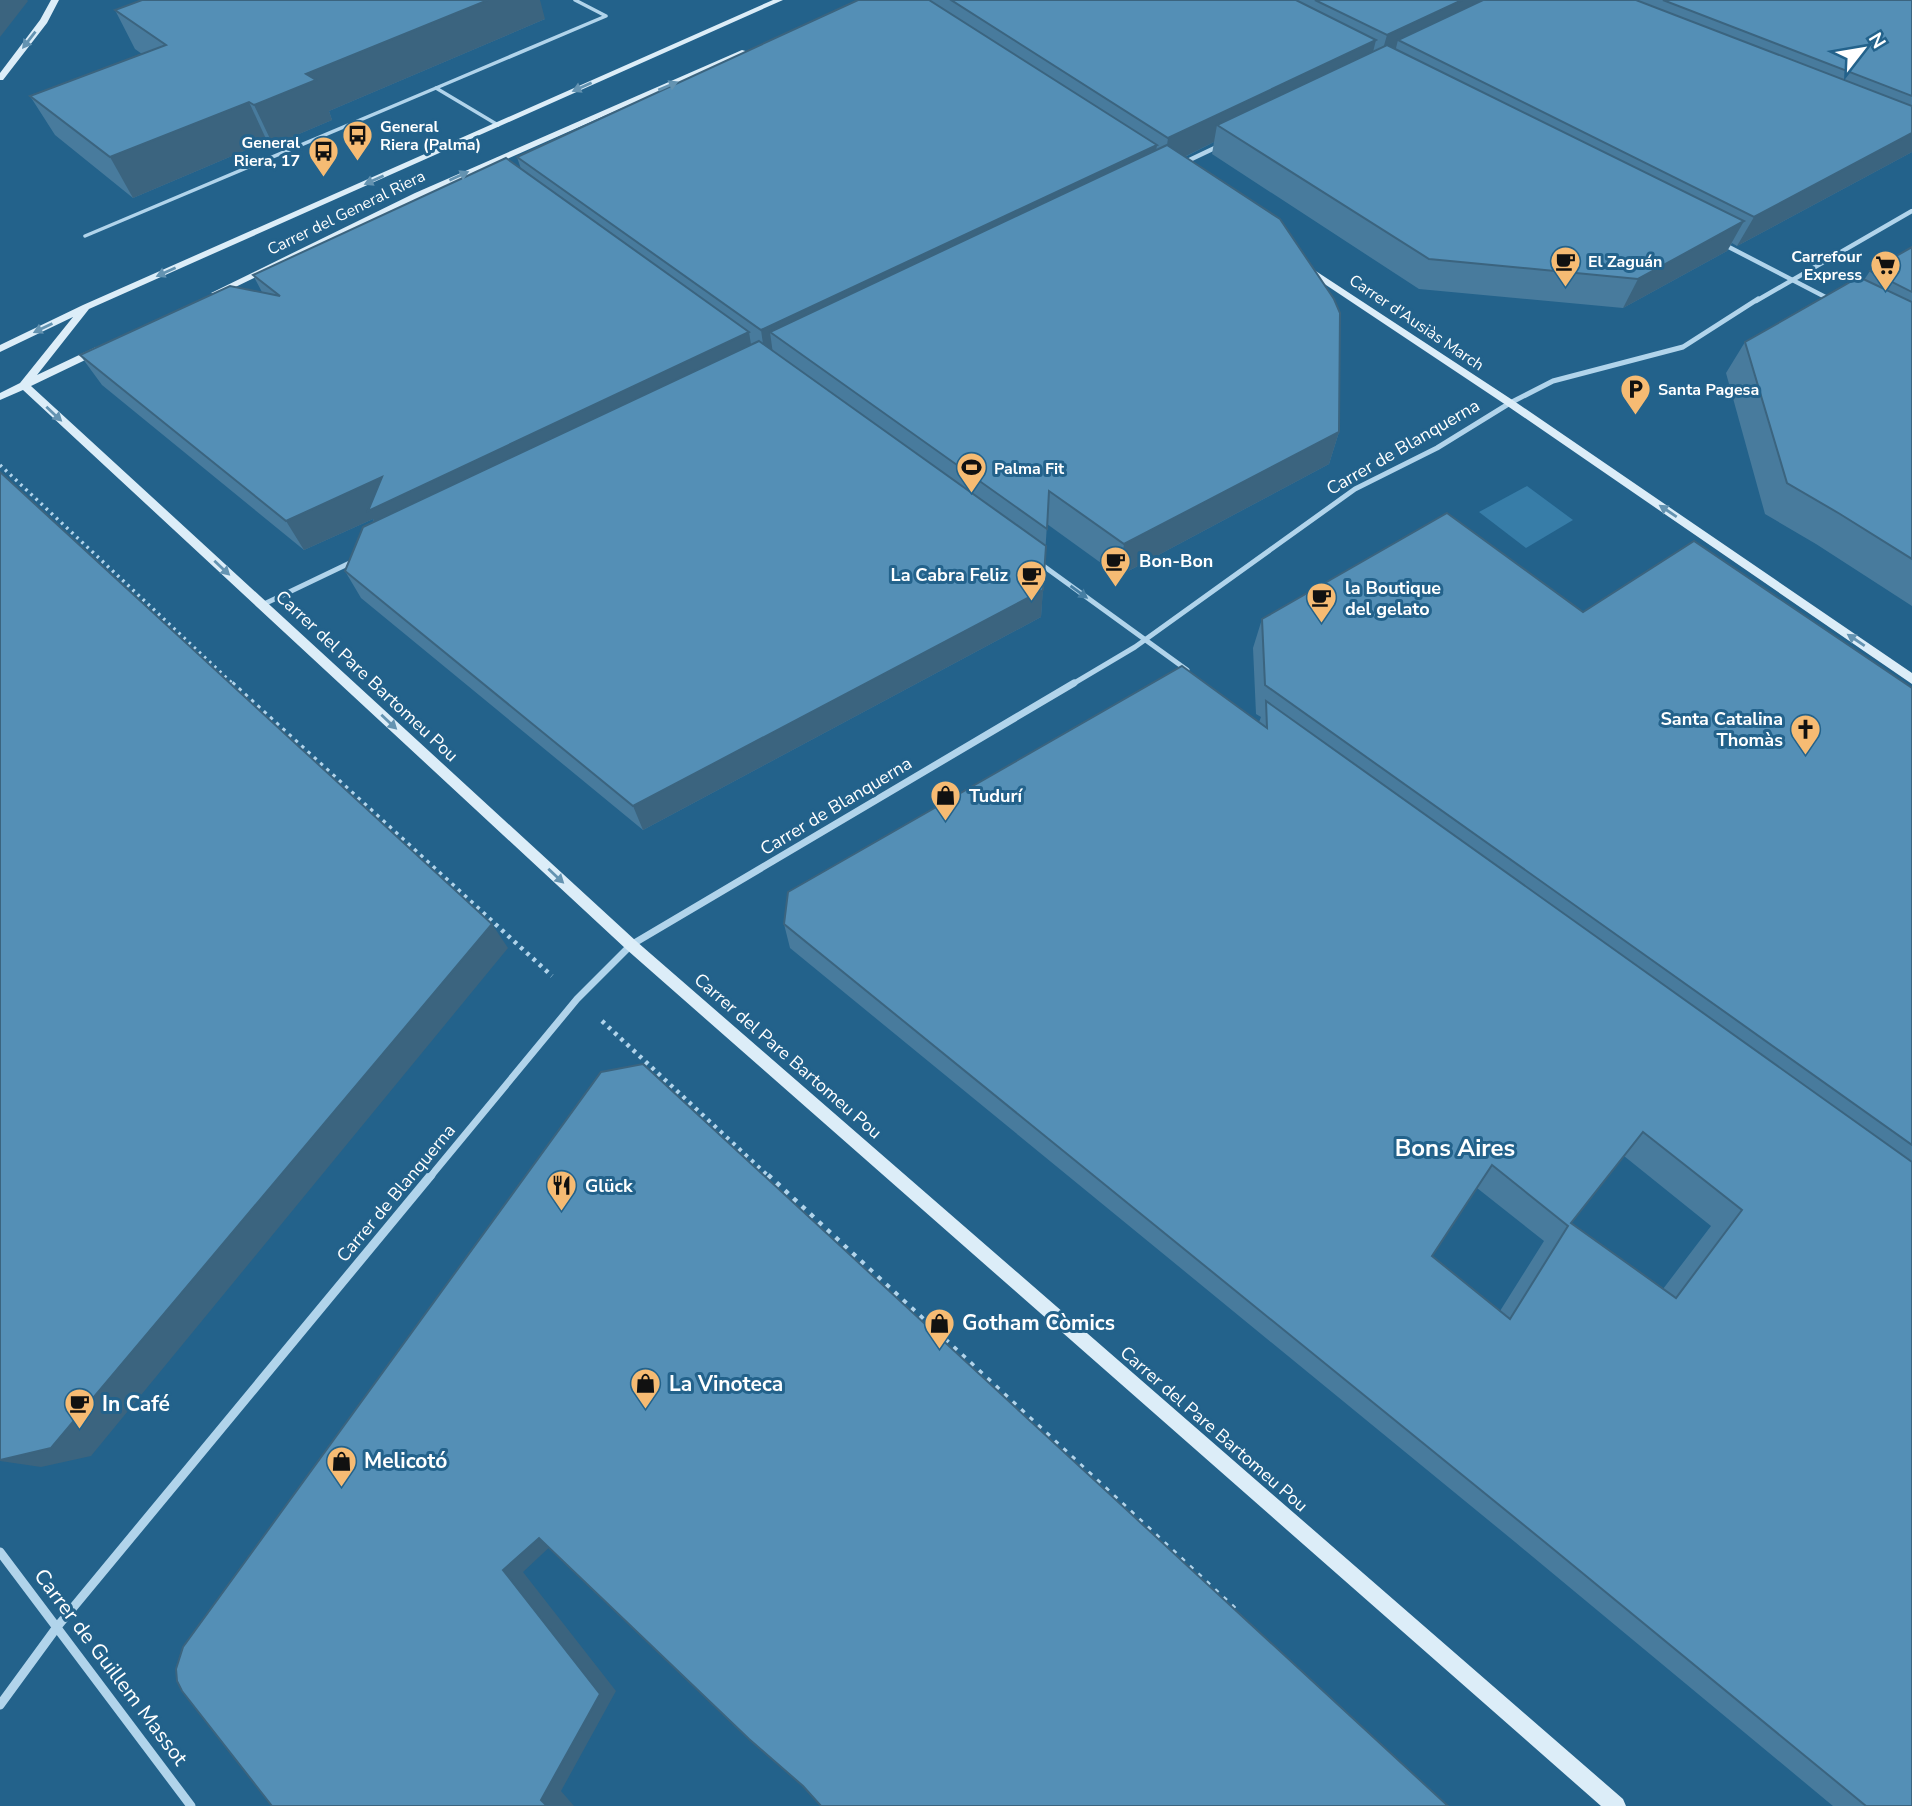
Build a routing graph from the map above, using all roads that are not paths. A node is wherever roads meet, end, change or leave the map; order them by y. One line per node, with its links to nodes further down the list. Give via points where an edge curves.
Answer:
1 (55, 0): 5 (street, one-way to 5)
2 (575, 0): 6 (lane, via 606,16)
3 (779, 0): 7 (street, Carrer del General Riera, one-way to 7)
4 (757, 47): 9 (street, Carrer del General Riera, one-way to 4)
5 (0, 78)
6 (436, 88): 7 (lane); 13 (lane)
7 (498, 125): 19 (street, Carrer del General Riera, one-way to 19)
8 (1224, 143): 10 (street)
9 (488, 163): 11 (street); 17 (street, Carrer del General Riera, one-way to 9)
10 (1176, 166)
11 (499, 171)
12 (1912, 211): 16 (street, Carrer de Blanquerna)
13 (85, 236)
14 (1720, 242): 16 (street)
15 (1287, 254): 24 (street, Carrer d'Ausiàs March)
16 (1791, 278): 18 (street); 24 (street, Carrer de Blanquerna, via 1683,347 1553,381)
17 (209, 296)
18 (1843, 305)
19 (86, 307): 21 (street, Carrer del General Riera, one-way to 21); 22 (street)
20 (110, 344): 22 (street)
21 (0, 349)
22 (24, 386): 23 (street); 27 (street, Carrer del Pare Bartomeu Pou, one-way to 27)
23 (0, 397)
24 (1510, 402): 28 (street, Carrer de Blanquerna, via 1437,447 1355,489); 30 (street, Carrer d'Ausiàs March, one-way to 24)
25 (1028, 555): 28 (street, one-way to 28)
26 (362, 557): 27 (street)
27 (262, 606): 31 (street, Carrer del Pare Bartomeu Pou, one-way to 31)
28 (1146, 640): 29 (street); 31 (street, Carrer de Blanquerna)
29 (1191, 673)
30 (1912, 679)
31 (631, 945): 33 (street, Carrer de Blanquerna, via 577,999); 36 (street, Carrer del Pare Bartomeu Pou)
32 (0, 1552): 33 (street, Carrer de Guillem Massot)
33 (57, 1627): 34 (street, Carrer de Blanquerna); 35 (street, Carrer de Guillem Massot)
34 (0, 1705)
35 (191, 1806)
36 (1616, 1806)

